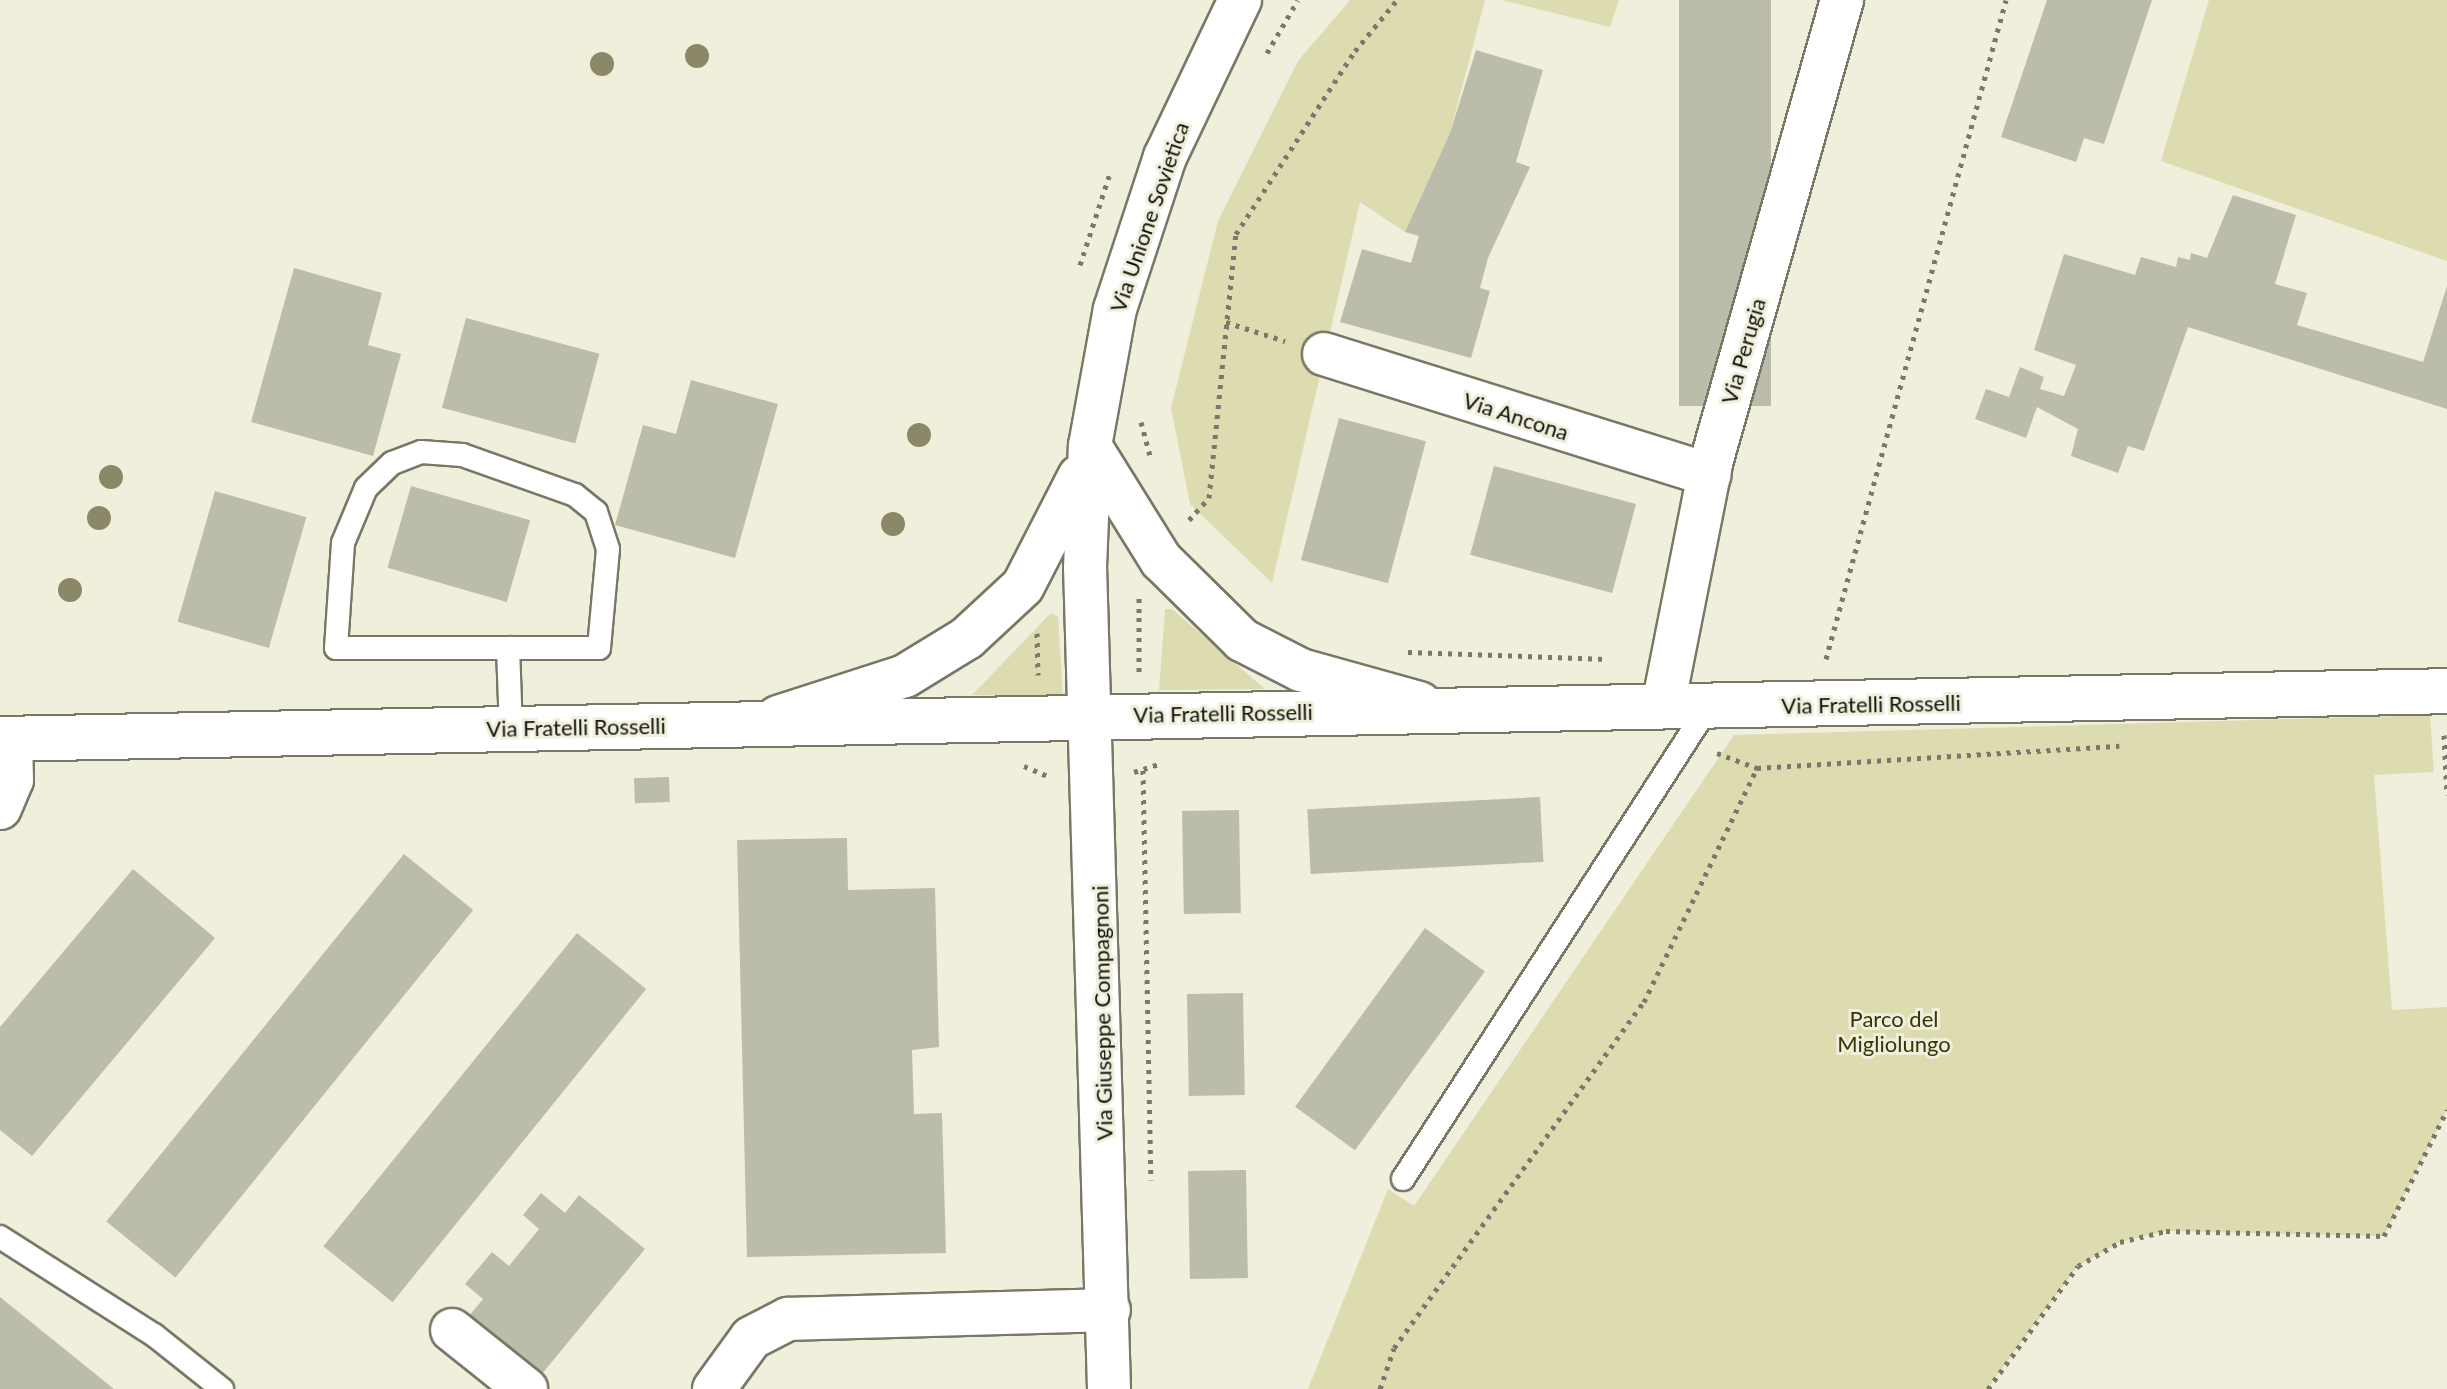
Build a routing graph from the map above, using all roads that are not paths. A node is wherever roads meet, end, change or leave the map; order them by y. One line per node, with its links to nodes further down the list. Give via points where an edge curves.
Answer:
1 (1240, 0): 4 (street, Via Unione Sovietica, via 1165,157 1115,309)
2 (1842, 0): 5 (street, Via Perugia)
3 (1324, 354): 5 (street, Via Ancona)
4 (1090, 446): 9 (street, via 1157,554 1209,614 1261,651 1351,687); 11 (street, Via Unione Sovietica, via 1085,568); 12 (street, Via Unione Sovietica, via 1044,555 967,638 905,676)
5 (1709, 475): 7 (street, Via Perugia, via 1667,661)
6 (508, 648): 6 (lane, via 336,648 349,522 366,488 392,463 421,452 462,455 575,495 596,512 608,549 599,648); 13 (lane)
7 (1663, 706): 8 (street, Via Fratelli Rosselli); 9 (street, Via Fratelli Rosselli)
8 (1708, 707): 10 (street, Via Fratelli Rosselli); 16 (lane)
9 (1444, 708): 11 (street, Via Fratelli Rosselli)
10 (2445, 709)
11 (1094, 716): 12 (street, Via Fratelli Rosselli); 18 (street, Via Giuseppe Compagnoni)
12 (754, 723): 13 (street, Via Fratelli Rosselli)
13 (511, 729): 14 (street, Via Fratelli Rosselli)
14 (6, 740): 15 (street, via 12,780)
15 (0, 808)
16 (1403, 1179)
17 (0, 1237): 20 (lane, via 154,1335)
18 (1109, 1310): 22 (street, via 788,1319 751,1338); 23 (street, Via Giuseppe Compagnoni)
19 (452, 1330): 21 (street)
20 (222, 1389)
21 (526, 1389)
22 (714, 1389)
23 (1109, 1389)

